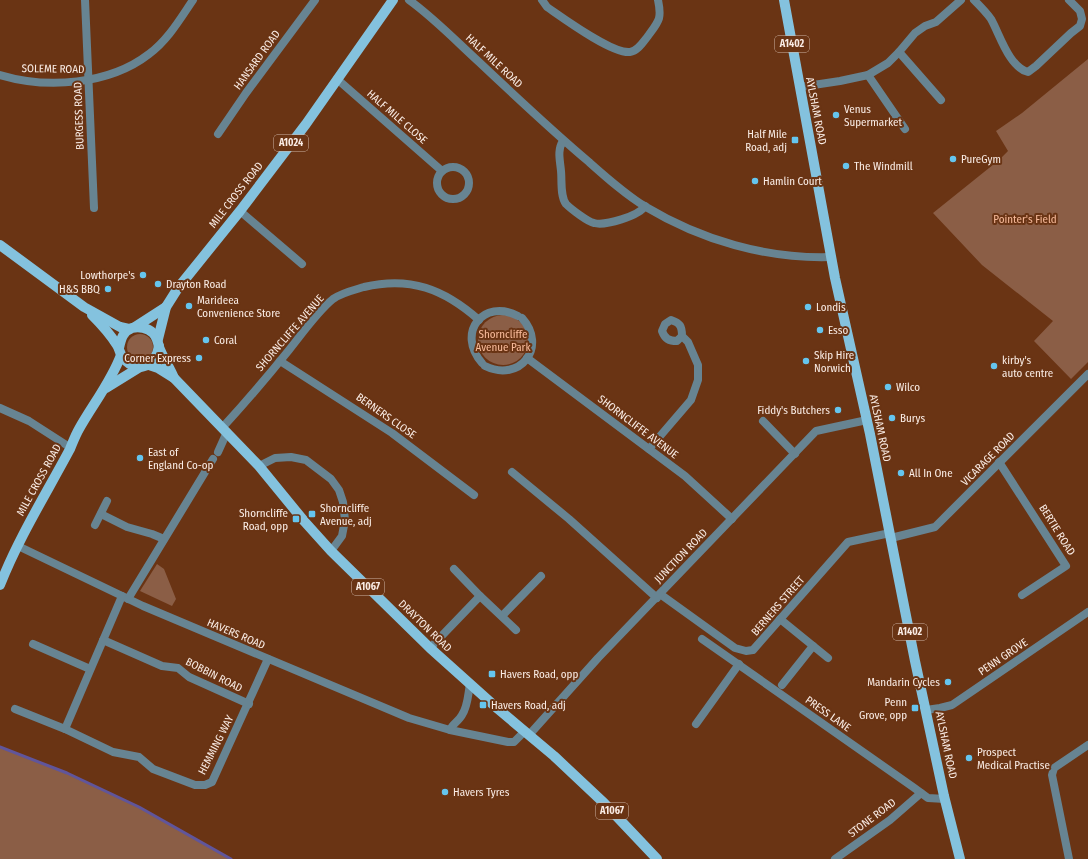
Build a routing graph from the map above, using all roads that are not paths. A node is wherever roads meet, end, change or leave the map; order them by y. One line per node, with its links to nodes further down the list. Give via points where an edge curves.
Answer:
1 (85, 0): 16 (street, BURGESS ROAD)
2 (193, 0): 16 (street, SOLEME ROAD, via 170,34 149,54 123,70)
3 (315, 0): 20 (street, HANSARD ROAD)
4 (393, 0): 15 (main road, MILE CROSS ROAD / A1024)
5 (409, 0): 21 (street, HALF MILE ROAD)
6 (542, 0): 7 (street, via 547,7 621,52 631,52 639,47 654,28 660,17)
7 (658, 0)
8 (784, 0): 17 (main road, AYLSHAM ROAD / A1402)
9 (961, 0): 12 (street, via 936,22 915,33)
10 (974, 0): 11 (street, via 990,18 1010,57 1022,71 1028,72 1080,26 1080,11)
11 (1069, 0)
12 (899, 52): 14 (street, via 888,63); 18 (street)
13 (0, 75): 16 (street, SOLEME ROAD, via 32,81)
14 (868, 75): 17 (street); 19 (street)
15 (337, 79): 22 (street, HALF MILE CLOSE); 25 (main road, MILE CROSS ROAD / A1024)
16 (89, 80): 24 (street, BURGESS ROAD)
17 (800, 87): 27 (main road, AYLSHAM ROAD / A1402)
18 (941, 100)
19 (905, 129)
20 (218, 134)
21 (563, 141): 23 (street, HALF MILE ROAD); 23 (street, via 559,150 563,196 566,203 588,221 600,224 627,217 643,210)
22 (442, 171)
23 (645, 206): 27 (street, HALF MILE ROAD, via 672,221 726,243 775,254 807,258)
24 (94, 208)
25 (240, 211): 28 (street); 29 (main road, MILE CROSS ROAD / A1024, via 178,288)
26 (0, 245): 30 (main road, DRAYTON ROAD)
27 (831, 257): 43 (main road, AYLSHAM ROAD / A1402)
28 (302, 264)
29 (166, 307): 32 (main road, MILE CROSS ROAD / A1024); 34 (main road, MILE CROSS ROAD / A1024)
30 (84, 308): 32 (main road, DRAYTON ROAD, via 120,327); 35 (main road, DRAYTON ROAD, via 111,336)
31 (479, 320): 36 (street, via 485,314 502,310 520,317 532,337); 36 (street, via 473,328 471,337 475,356 483,364 498,370 512,370); 37 (street, SHORNCLIFFE AVENUE, via 454,300 432,290 409,284 381,283 352,290 334,298)
32 (132, 328): 34 (main road, DRAYTON ROAD, via 144,328 153,332); 35 (main road, via 121,338)
33 (682, 336): 47 (street, via 688,342 698,365 698,380 691,400)
34 (158, 343): 38 (main road, via 158,354 155,359); 40 (main road, DRAYTON ROAD / A1067)
35 (120, 351): 38 (main road, DRAYTON ROAD, via 122,359 129,364); 41 (main road, MILE CROSS ROAD, via 115,370)
36 (527, 358): 47 (street, SHORNCLIFFE AVENUE)
37 (280, 361): 45 (street, SHORNCLIFFE AVENUE); 54 (street, BERNERS CLOSE, via 392,433)
38 (144, 366): 40 (main road, DRAYTON ROAD / A1067, via 158,368); 41 (main road, MILE CROSS ROAD)
39 (1088, 374): 51 (street, VICARAGE ROAD)
40 (174, 378): 45 (main road, DRAYTON ROAD / A1067)
41 (104, 389): 46 (main road, MILE CROSS ROAD, via 78,430)
42 (0, 408): 46 (street, via 29,421)
43 (867, 420): 49 (street, JUNCTION ROAD, via 816,431); 59 (main road, AYLSHAM ROAD / A1402)
44 (763, 421): 49 (street)
45 (225, 430): 48 (street, SHORNCLIFFE AVENUE); 52 (main road, DRAYTON ROAD / A1067)
46 (70, 448): 61 (main road, MILE CROSS ROAD)
47 (649, 449): 57 (street, SHORNCLIFFE AVENUE, via 696,485)
48 (218, 452)
49 (795, 454): 57 (street, JUNCTION ROAD)
50 (213, 459): 60 (street)
51 (999, 462): 59 (street, VICARAGE ROAD, via 936,527); 66 (street, BERTIE ROAD, via 1066,566)
52 (259, 466): 62 (main road, DRAYTON ROAD / A1067); 62 (street, via 276,458 291,457 306,460 331,479 340,490 345,520 342,536)
53 (512, 472): 68 (street, BERNERS STREET)
54 (474, 495)
55 (108, 501): 56 (street)
56 (101, 514): 58 (street); 60 (street, via 127,527)
57 (732, 518): 68 (street, JUNCTION ROAD)
58 (95, 525)
59 (891, 536): 72 (street, BERNERS STREET, via 848,542); 87 (main road, AYLSHAM ROAD / A1402)
60 (164, 539): 69 (street)
61 (18, 546): 65 (main road, MILE CROSS ROAD); 69 (street, HAVERS ROAD)
62 (331, 551): 78 (main road, DRAYTON ROAD / A1067)
63 (454, 569): 67 (street)
64 (541, 576): 71 (street)
65 (0, 585)
66 (1022, 595)
67 (480, 596): 71 (street); 78 (street)
68 (658, 596): 72 (street, BERNERS STREET, via 736,648 749,652 754,650); 91 (street, JUNCTION ROAD)
69 (125, 598): 75 (street); 80 (street, HAVERS ROAD)
70 (1088, 612): 87 (street, PENN GROVE, via 952,705)
71 (502, 616): 73 (street)
72 (780, 619): 77 (street)
73 (516, 630)
74 (702, 639): 81 (street, PRESS LANE)
75 (103, 640): 82 (street); 85 (street, BOBBIN ROAD, via 162,666 178,668 189,677)
76 (33, 644): 82 (street)
77 (813, 646): 79 (street); 84 (street)
78 (430, 648): 83 (main road, DRAYTON ROAD / A1067)
79 (828, 658)
80 (268, 659): 85 (street, HEMMING WAY); 90 (street, HAVERS ROAD, via 409,718)
81 (739, 664): 88 (street); 93 (street, PRESS LANE)
82 (90, 669): 89 (street)
83 (470, 684): 90 (street, via 462,716); 91 (main road, DRAYTON ROAD / A1067)
84 (782, 685)
85 (249, 704): 89 (street, HEMMING WAY, via 212,782 205,786 195,785 153,769 139,757 113,752)
86 (15, 709): 89 (street, HEMMING WAY)
87 (926, 710): 94 (main road, AYLSHAM ROAD / A1402)
88 (696, 724)
89 (64, 729)
90 (450, 730): 91 (street, HAVERS ROAD, via 508,742 514,742)
91 (527, 733): 95 (main road, DRAYTON ROAD / A1067, via 604,803)
92 (1088, 745): 98 (street, via 1054,768 1052,775)
93 (921, 793): 94 (street, PRESS LANE, via 928,798); 96 (street, STONE ROAD, via 890,820)
94 (945, 799): 97 (main road, AYLSHAM ROAD / A1402)
95 (657, 859)
96 (835, 859)
97 (960, 859)
98 (1069, 859)

